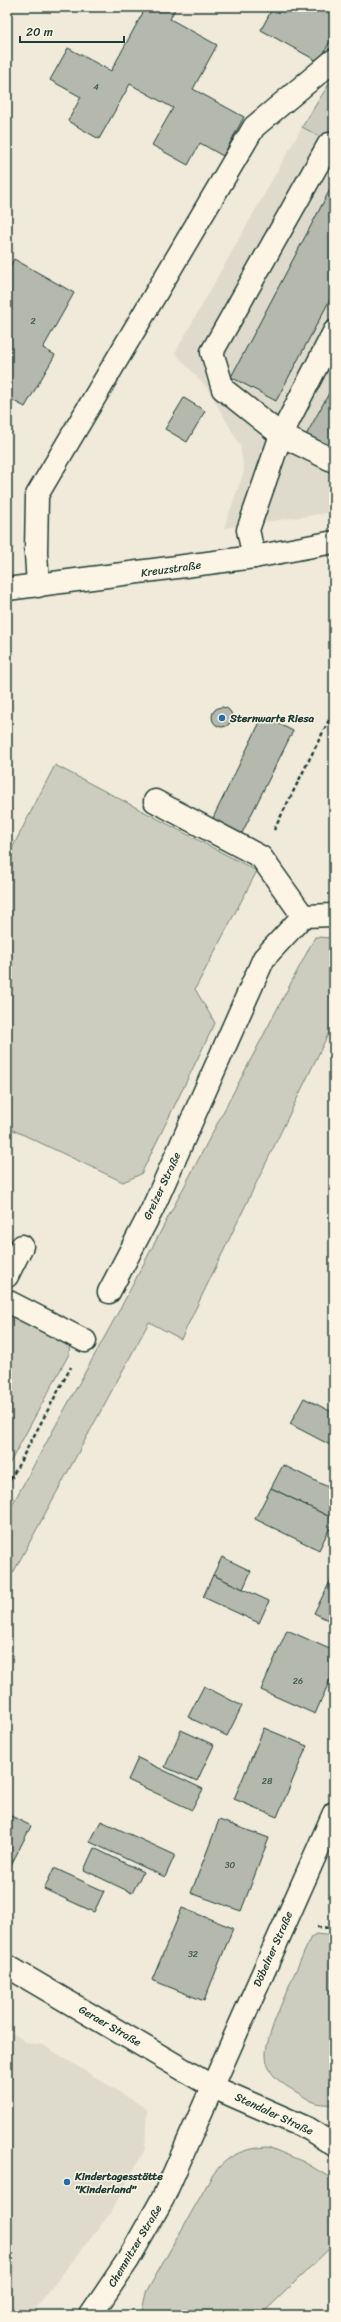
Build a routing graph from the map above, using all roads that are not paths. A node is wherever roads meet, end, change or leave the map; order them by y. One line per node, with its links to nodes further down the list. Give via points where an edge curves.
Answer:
1 (334, 60): 8 (street, via 254,127 38,495)
2 (329, 144): 4 (street, via 212,352 223,389)
3 (334, 332): 4 (street)
4 (281, 435): 5 (street); 7 (street, via 248,530)
5 (334, 461)
6 (334, 542): 7 (street, Kreuzstraße)
7 (254, 557): 8 (street, Kreuzstraße)
8 (38, 586): 9 (street, Kreuzstraße)
9 (7, 589)
10 (155, 801): 12 (street, via 261,857)
11 (334, 915): 12 (street)
12 (303, 916): 15 (street, Greizer Straße, via 264,958 152,1210)
13 (22, 1246): 14 (street)
14 (7, 1276)
15 (110, 1292)
16 (7, 1301): 17 (street)
17 (85, 1341)
18 (334, 1813): 20 (street, Döbelner Straße)
19 (7, 1966): 20 (street, Geraer Straße)
20 (213, 2087): 21 (street, Stendaler Straße, via 309,2129); 22 (street, Chemnitzer Straße, via 163,2198 128,2260)
21 (334, 2145)
22 (91, 2315)

